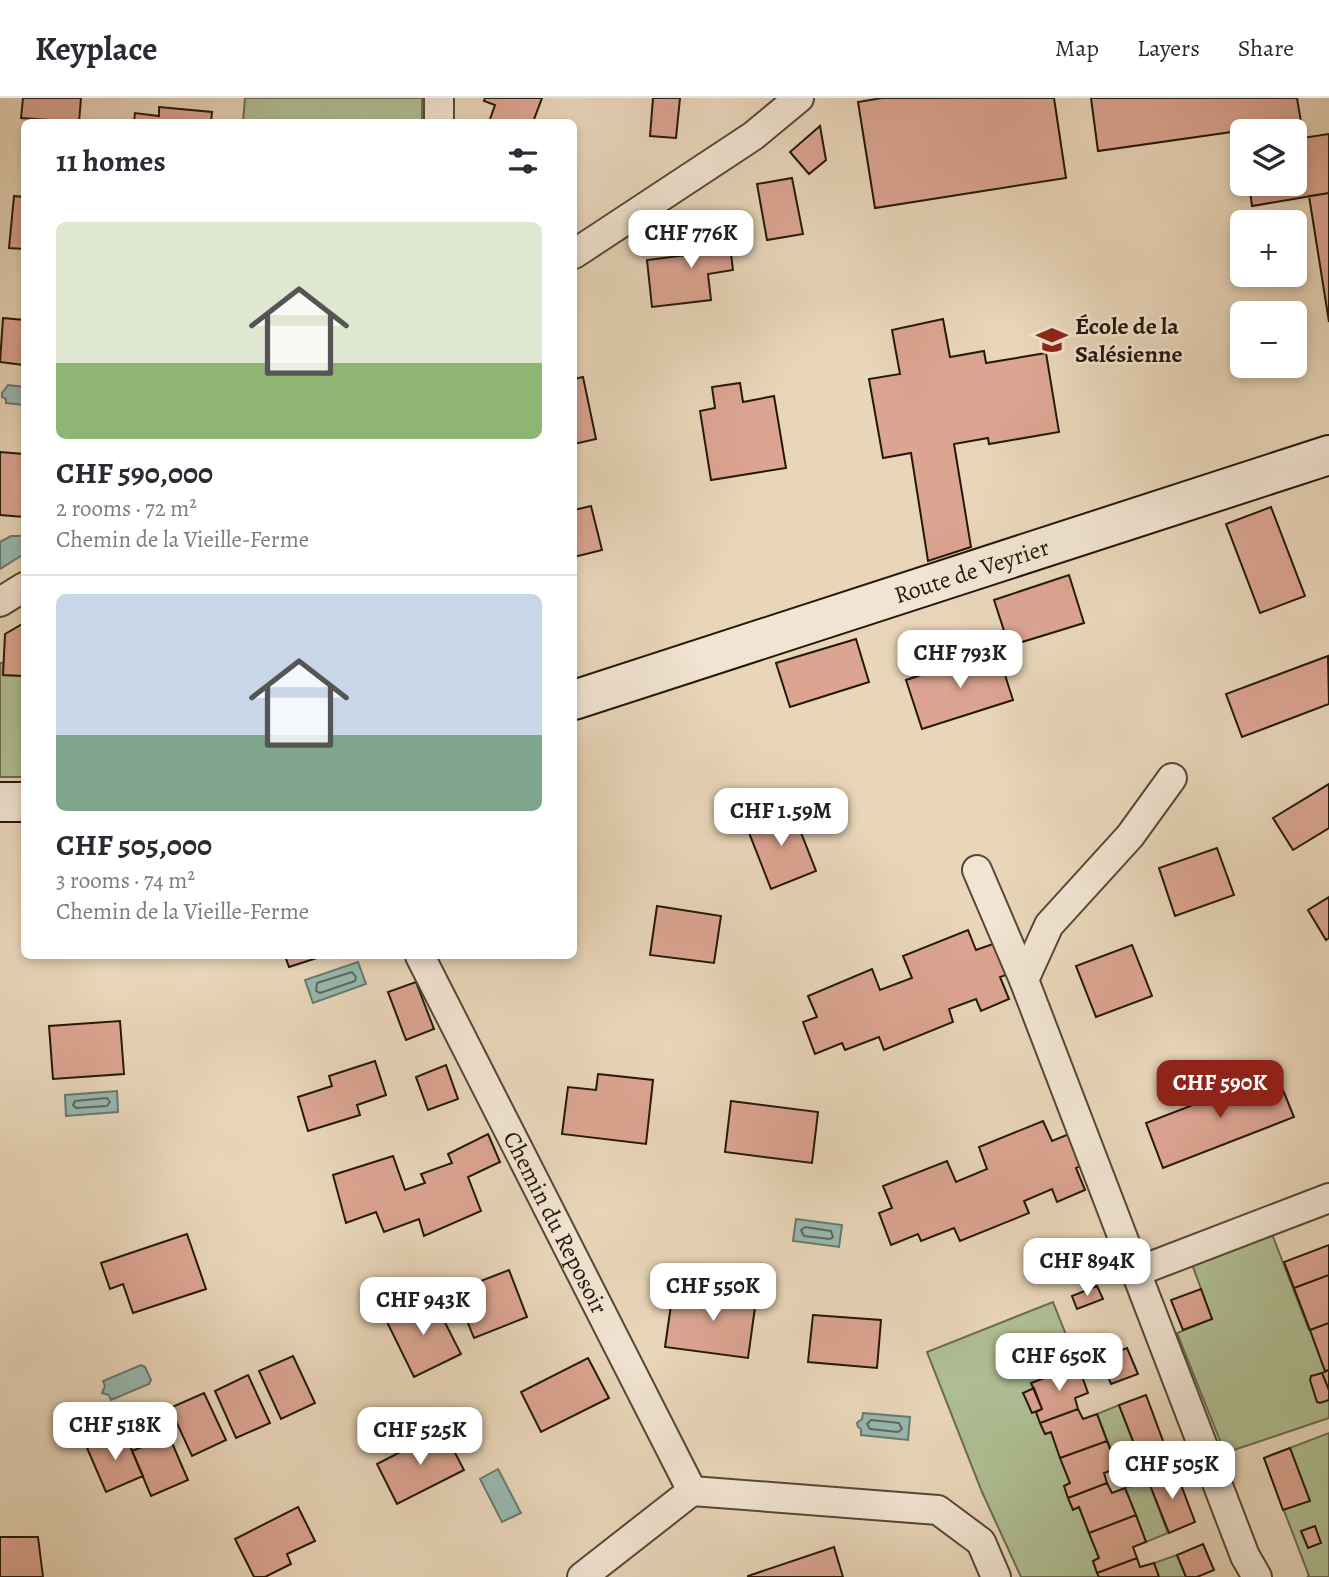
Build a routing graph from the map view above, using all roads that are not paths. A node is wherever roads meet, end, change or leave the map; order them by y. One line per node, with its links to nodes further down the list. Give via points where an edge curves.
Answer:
1 (439, 98): 3 (street)
2 (799, 98): 4 (street, via 743,142)
3 (439, 119)
4 (577, 252)
5 (1329, 455): 8 (street, Route de Veyrier)
6 (21, 589): 7 (street)
7 (0, 602)
8 (577, 699)
9 (1172, 778): 14 (street, via 1130,836 1049,925)
10 (21, 802): 11 (street)
11 (0, 803)
12 (977, 870): 14 (street)
13 (422, 959): 17 (street, Chemin du Reposoir)
14 (1024, 980): 16 (street)
15 (1329, 1198): 16 (street)
16 (1136, 1272): 20 (street)
17 (692, 1491): 18 (street); 19 (street, via 938,1510 981,1542)
18 (582, 1577)
19 (996, 1577)
20 (1257, 1577)

